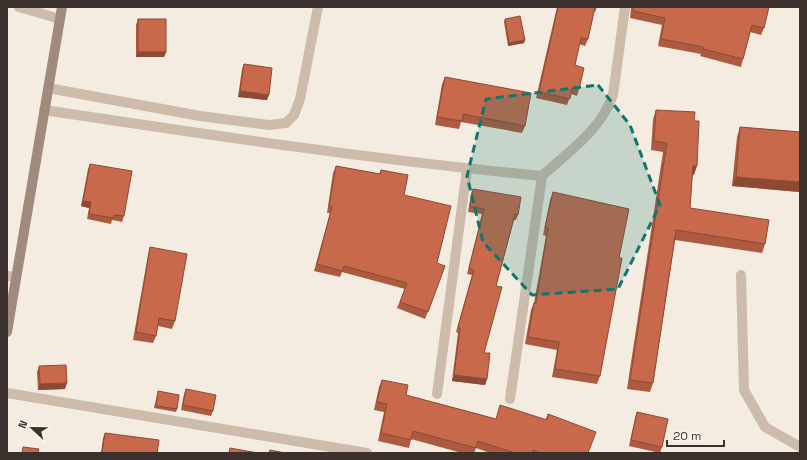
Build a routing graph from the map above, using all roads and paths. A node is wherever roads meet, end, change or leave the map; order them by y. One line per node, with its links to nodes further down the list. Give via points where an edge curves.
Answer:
1 (19, 7): 5 (street)
2 (62, 7): 5 (main road)
3 (318, 7): 6 (street, via 300,99 294,115 286,123 269,125 200,116)
4 (625, 7): 9 (street, via 608,108 588,134)
5 (60, 19): 6 (main road)
6 (48, 88): 7 (main road)
7 (44, 110): 8 (street, via 294,147); 11 (main road)
8 (468, 169): 9 (street); 14 (street)
9 (542, 176): 15 (street)
10 (741, 275): 16 (street, via 744,390 765,427)
11 (12, 277): 12 (main road)
12 (7, 332)
13 (7, 393): 17 (street)
14 (437, 394)
15 (510, 399)
16 (800, 447)
17 (367, 453)

